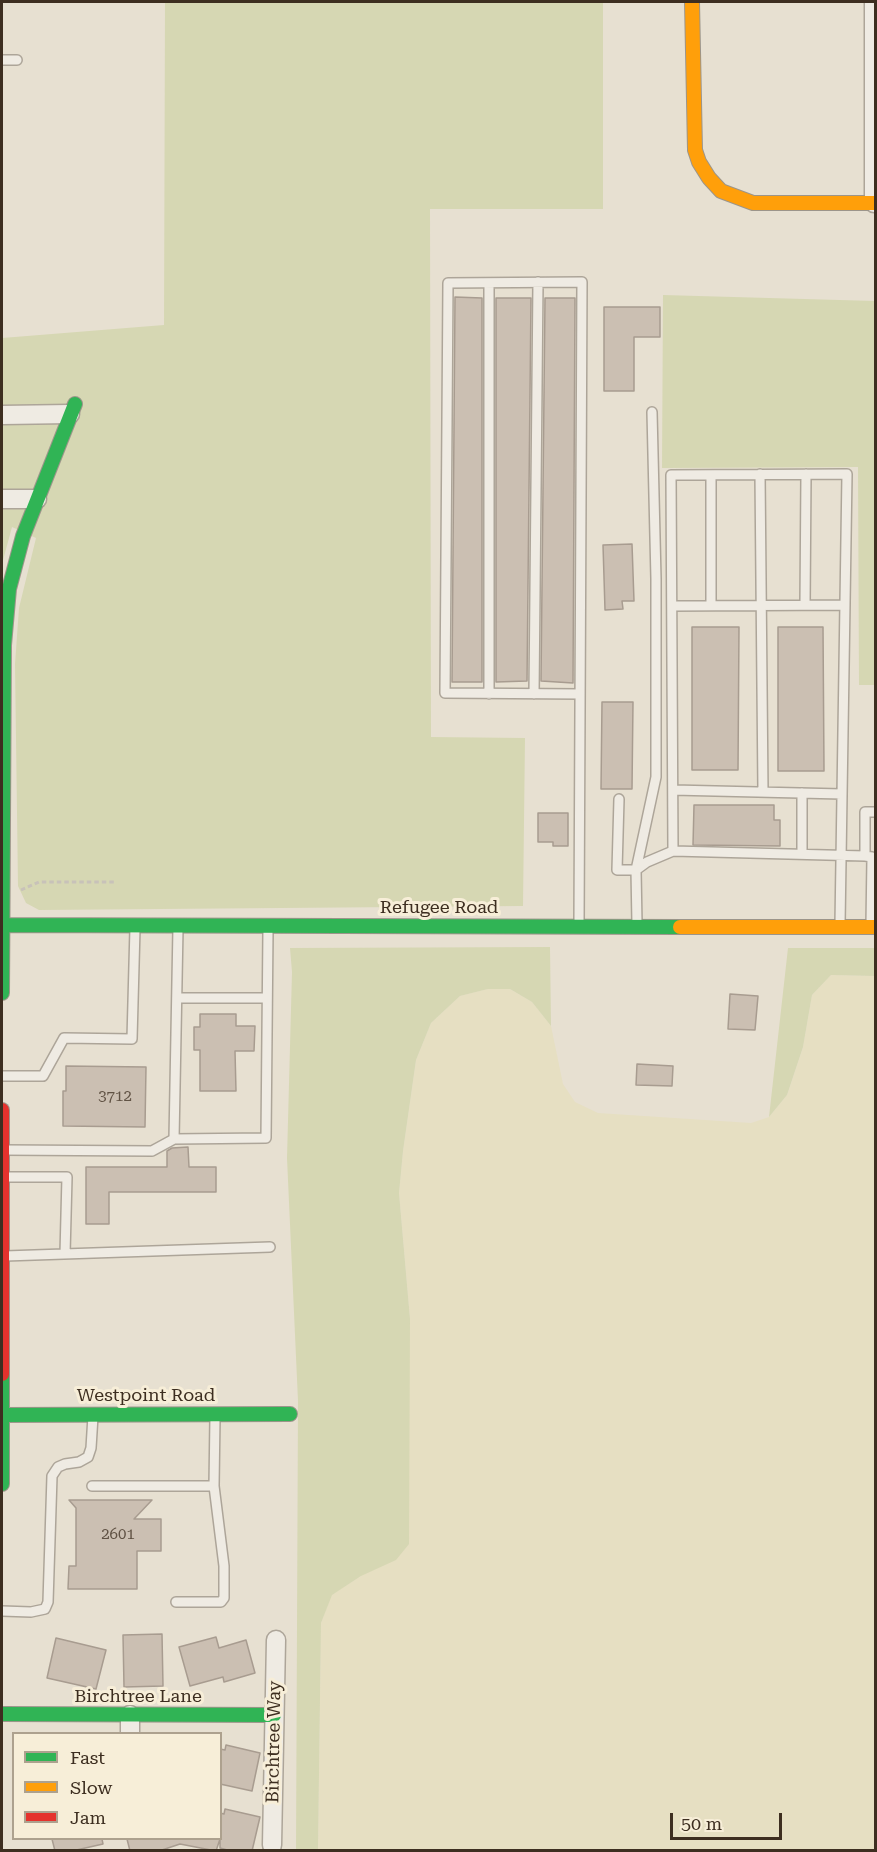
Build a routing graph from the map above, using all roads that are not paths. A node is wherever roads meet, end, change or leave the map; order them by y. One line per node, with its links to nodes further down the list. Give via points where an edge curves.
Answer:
1 (692, 2): 5 (street, via 695,150 715,185 735,198 753,203)
2 (874, 2): 5 (street)
3 (2, 60): 4 (lane)
4 (17, 60)
5 (875, 203)
6 (538, 282): 7 (lane); 24 (lane); 25 (lane, via 582,282)
7 (489, 283): 23 (lane); 23 (lane, via 448,283 446,681 446,693)
8 (72, 409): 10 (street); 15 (street)
9 (652, 412): 38 (lane, via 656,777)
10 (2, 415)
11 (760, 474): 12 (lane); 13 (lane); 17 (lane)
12 (806, 474): 18 (lane); 19 (lane, via 847,474)
13 (711, 475): 20 (lane, via 671,475); 21 (lane)
14 (2, 499): 15 (street)
15 (37, 499): 16 (street)
16 (5, 589): 22 (street)
17 (761, 605): 18 (lane); 21 (lane); 28 (lane)
18 (805, 605): 19 (lane)
19 (845, 605): 30 (lane)
20 (672, 606): 21 (lane); 27 (lane)
21 (711, 606)
22 (3, 680): 26 (street)
23 (489, 694): 24 (lane)
24 (534, 694): 25 (lane)
25 (580, 694): 44 (lane)
26 (3, 770): 37 (street)
27 (673, 790): 28 (lane); 33 (lane)
28 (763, 792): 29 (lane)
29 (802, 793): 30 (lane); 34 (lane)
30 (842, 794): 35 (lane)
31 (619, 799): 38 (lane, via 617,870)
32 (876, 812): 36 (lane, via 865,812)
33 (673, 851): 34 (lane); 38 (lane)
34 (802, 854): 35 (lane)
35 (841, 855): 36 (lane); 46 (lane)
36 (865, 856): 39 (lane, via 872,857)
37 (3, 859): 40 (street)
38 (636, 870): 45 (lane)
39 (874, 874): 47 (lane)
40 (2, 925): 41 (street, Refugee Road); 48 (street)
41 (135, 926): 42 (street, Refugee Road); 51 (lane, via 132,1038 64,1038 43,1076)
42 (178, 926): 43 (street, Refugee Road); 49 (lane)
43 (268, 926): 44 (street, Refugee Road); 50 (lane)
44 (579, 926): 45 (street, Refugee Road)
45 (637, 926): 46 (street, Refugee Road)
46 (840, 927): 47 (street, Refugee Road)
47 (874, 927)
48 (2, 993)
49 (177, 998): 50 (lane); 53 (lane)
50 (267, 998): 53 (lane, via 266,1138)
51 (2, 1076)
52 (2, 1110): 54 (street)
53 (174, 1139): 54 (lane, via 152,1151)
54 (2, 1150): 55 (street)
55 (2, 1177): 57 (lane, via 67,1177); 58 (street)
56 (270, 1247): 57 (lane)
57 (64, 1254): 58 (lane)
58 (2, 1256): 62 (street)
59 (93, 1414): 60 (street, Westpoint Road); 62 (street, Westpoint Road); 67 (lane, via 88,1457 58,1467 52,1476 45,1609)
60 (215, 1414): 61 (street, Westpoint Road); 65 (lane)
61 (290, 1414)
62 (2, 1415): 63 (street)
63 (2, 1484)
64 (92, 1486): 65 (lane)
65 (214, 1486): 66 (lane, via 224,1598 221,1602)
66 (176, 1602)
67 (2, 1611)
68 (276, 1640): 70 (street, Birchtree Way)
69 (2, 1714): 71 (street, Birchtree Lane)
70 (274, 1715): 71 (street, Birchtree Lane); 72 (street, Birchtree Way)
71 (130, 1724)
72 (272, 1845)

